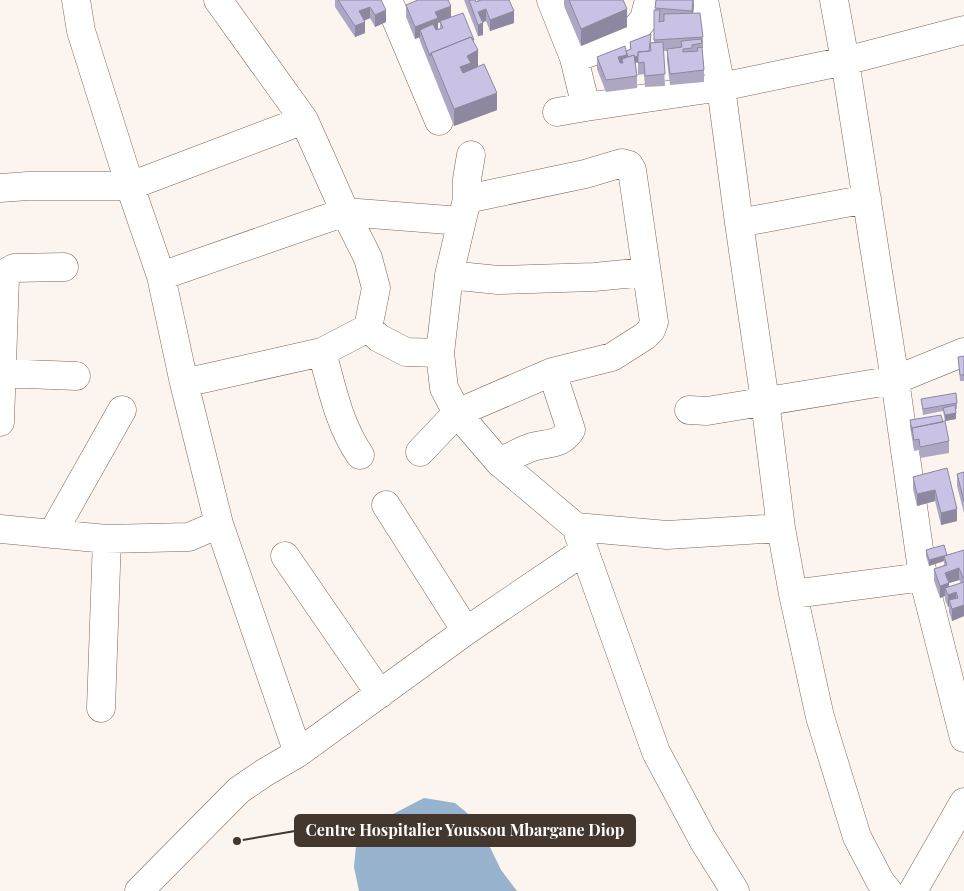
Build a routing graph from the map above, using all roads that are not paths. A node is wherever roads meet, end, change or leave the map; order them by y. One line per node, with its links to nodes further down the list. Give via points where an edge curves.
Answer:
1 (76, 0): 17 (street, via 81,31)
2 (218, 0): 14 (street)
3 (388, 0): 15 (street)
4 (551, 0): 9 (street)
5 (649, 0): 9 (street, via 644,19 632,33 620,42)
6 (704, 0): 11 (street)
7 (834, 0): 10 (street)
8 (964, 30): 10 (street)
9 (574, 58): 12 (street)
10 (845, 60): 11 (street); 19 (street)
11 (721, 88): 12 (street); 22 (street)
12 (586, 107): 13 (street)
13 (557, 112)
14 (304, 120): 17 (street); 21 (street)
15 (439, 121)
16 (471, 155): 20 (street)
17 (130, 186): 18 (street); 26 (street)
18 (0, 188)
19 (866, 199): 22 (street); 34 (street)
20 (464, 210): 21 (street); 24 (street, via 622,163 629,165); 25 (street)
21 (345, 212): 26 (street); 27 (street, via 368,258 376,288)
22 (739, 223): 36 (street)
23 (64, 267): 31 (street, via 14,268 7,272)
24 (646, 272): 25 (street, via 594,278 498,280); 32 (street, via 654,322 651,330 612,357)
25 (449, 275): 30 (street)
26 (161, 276): 35 (street)
27 (368, 328): 28 (street); 30 (street, via 379,338 406,352)
28 (322, 352): 35 (street); 42 (street, via 340,418)
29 (964, 352): 34 (street)
30 (440, 353): 39 (street, via 444,388)
31 (1, 370): 33 (street); 40 (street)
32 (552, 372): 39 (street); 43 (street, via 571,430 558,442 532,447)
33 (76, 376)
34 (895, 380): 36 (street); 52 (street)
35 (184, 383): 45 (street)
36 (765, 401): 38 (street, via 707,411); 46 (street)
37 (122, 410): 48 (street)
38 (689, 410)
39 (457, 413): 41 (street); 43 (street)
40 (0, 422)
41 (420, 452)
42 (360, 456)
43 (499, 462): 50 (street)
44 (386, 506): 54 (street)
45 (219, 524): 49 (street, via 190,537); 58 (street)
46 (781, 528): 50 (street); 53 (street)
47 (0, 529): 48 (street)
48 (52, 534): 49 (street)
49 (107, 539): 56 (street)
50 (580, 539): 54 (street); 62 (street, via 656,752 703,840)
51 (285, 556): 55 (street)
52 (923, 577): 53 (street); 57 (street)
53 (792, 594): 63 (street, via 820,717 857,837)
54 (466, 631): 55 (street)
55 (380, 694): 58 (street)
56 (100, 708)
57 (964, 738)
58 (298, 753): 61 (street, via 239,790)
59 (964, 802): 60 (street)
60 (919, 888)
61 (139, 891)
62 (735, 891)
63 (888, 891)

